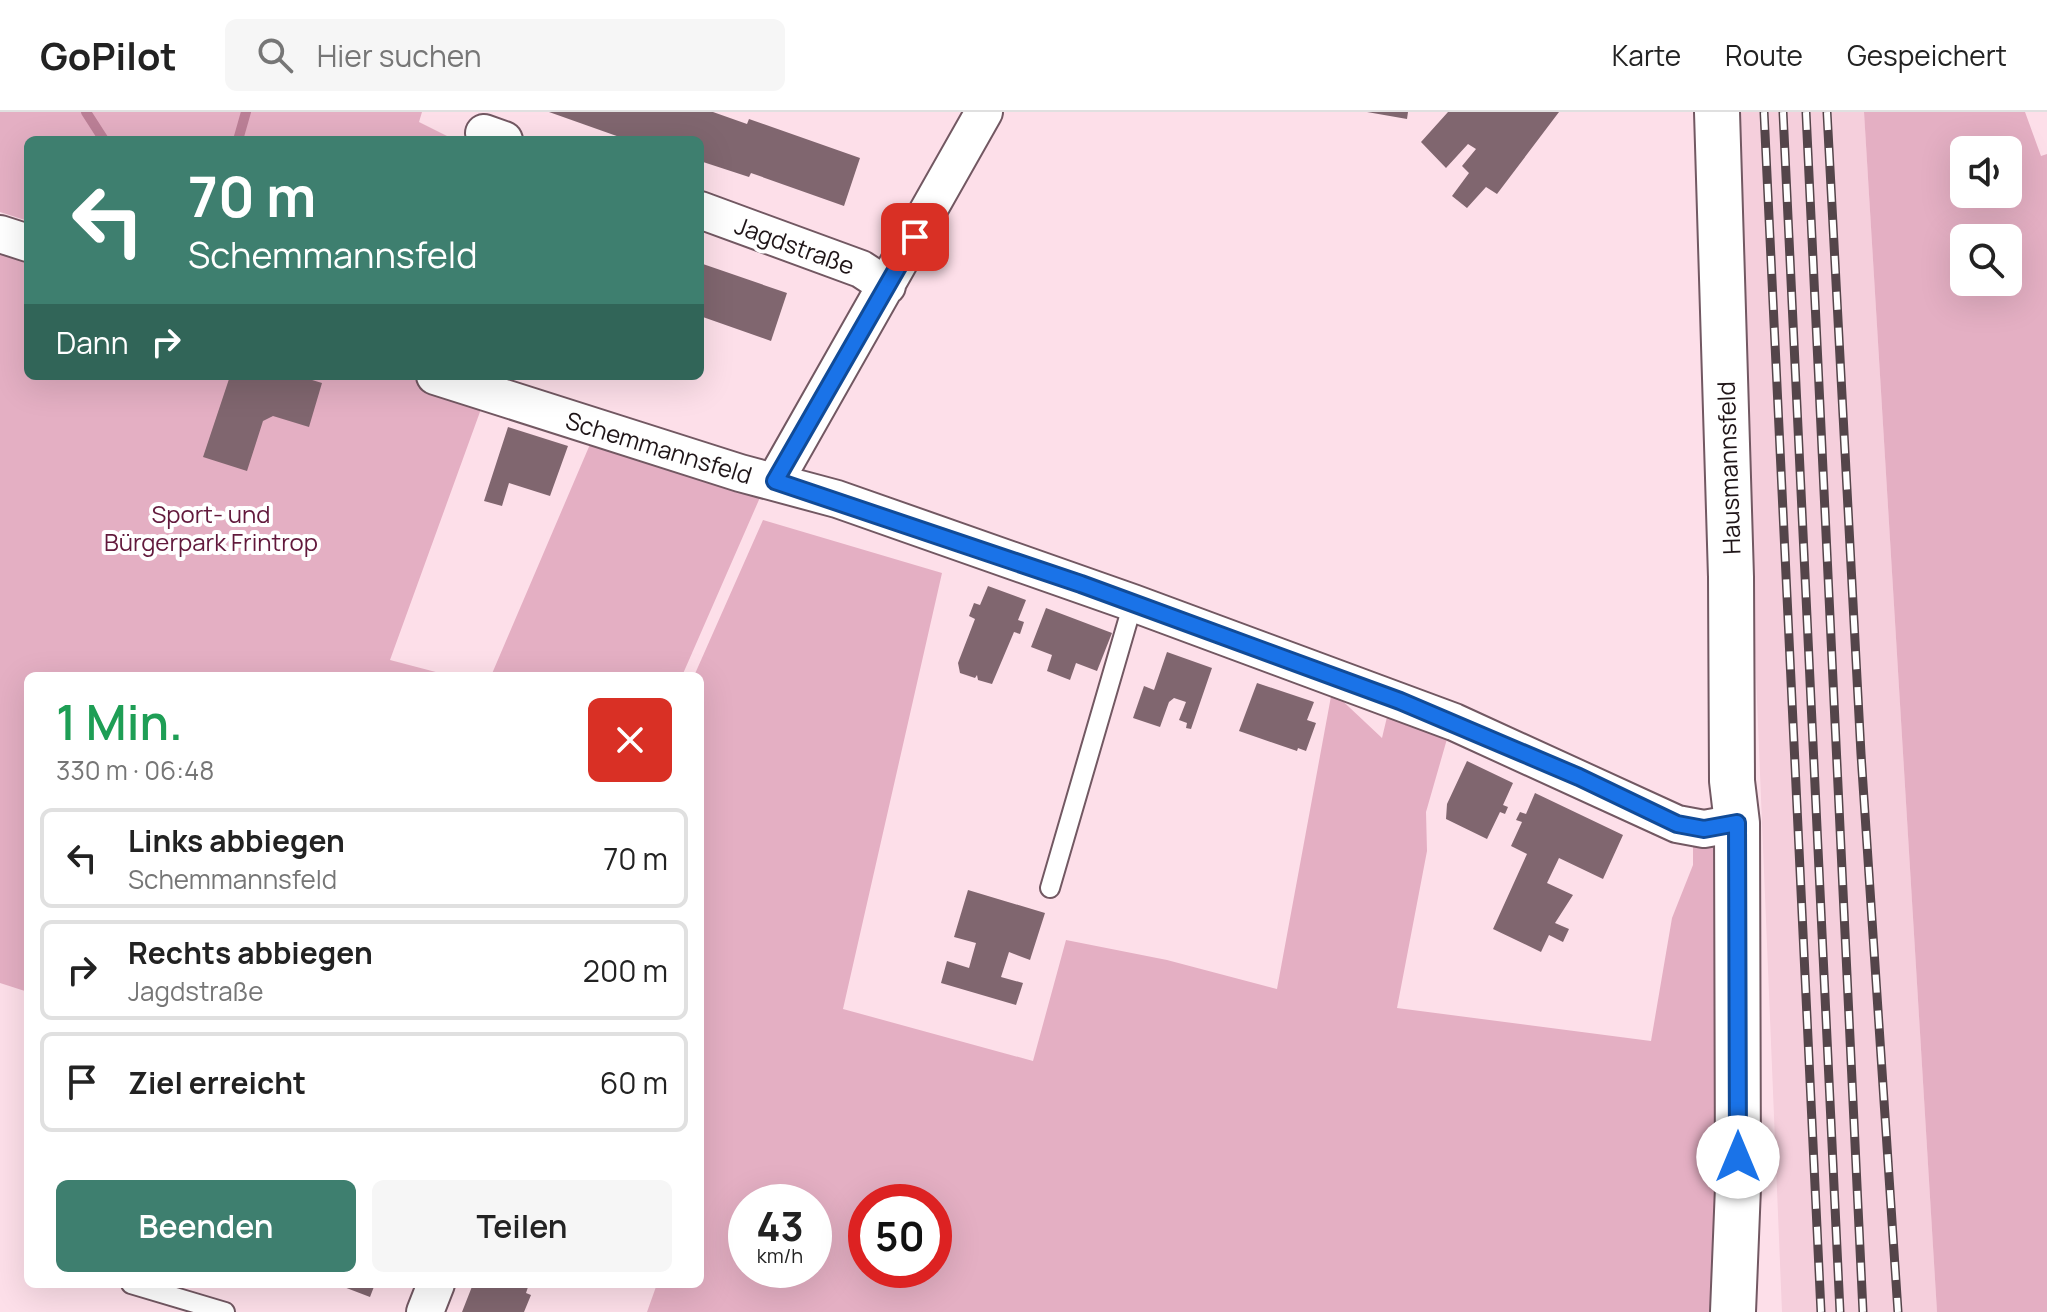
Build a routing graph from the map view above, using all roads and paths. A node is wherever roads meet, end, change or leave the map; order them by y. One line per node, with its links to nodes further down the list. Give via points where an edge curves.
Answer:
1 (984, 112): 6 (street)
2 (1717, 112): 10 (main road, Hausmannsfeld)
3 (704, 211): 6 (street, Jagdstraße, via 861,269)
4 (0, 234): 5 (street)
5 (24, 242)
6 (887, 286): 8 (street)
7 (448, 380): 8 (street, Schemmannsfeld)
8 (775, 481): 9 (street, Schemmannsfeld)
9 (1133, 603): 10 (street, Schemmannsfeld, via 1454,722 1677,824 1704,829); 11 (lane)
10 (1737, 823): 16 (main road, Hausmannsfeld)
11 (1050, 888)
12 (144, 1288): 14 (lane)
13 (434, 1288): 15 (street)
14 (225, 1312)
15 (425, 1312)
16 (1733, 1312)

